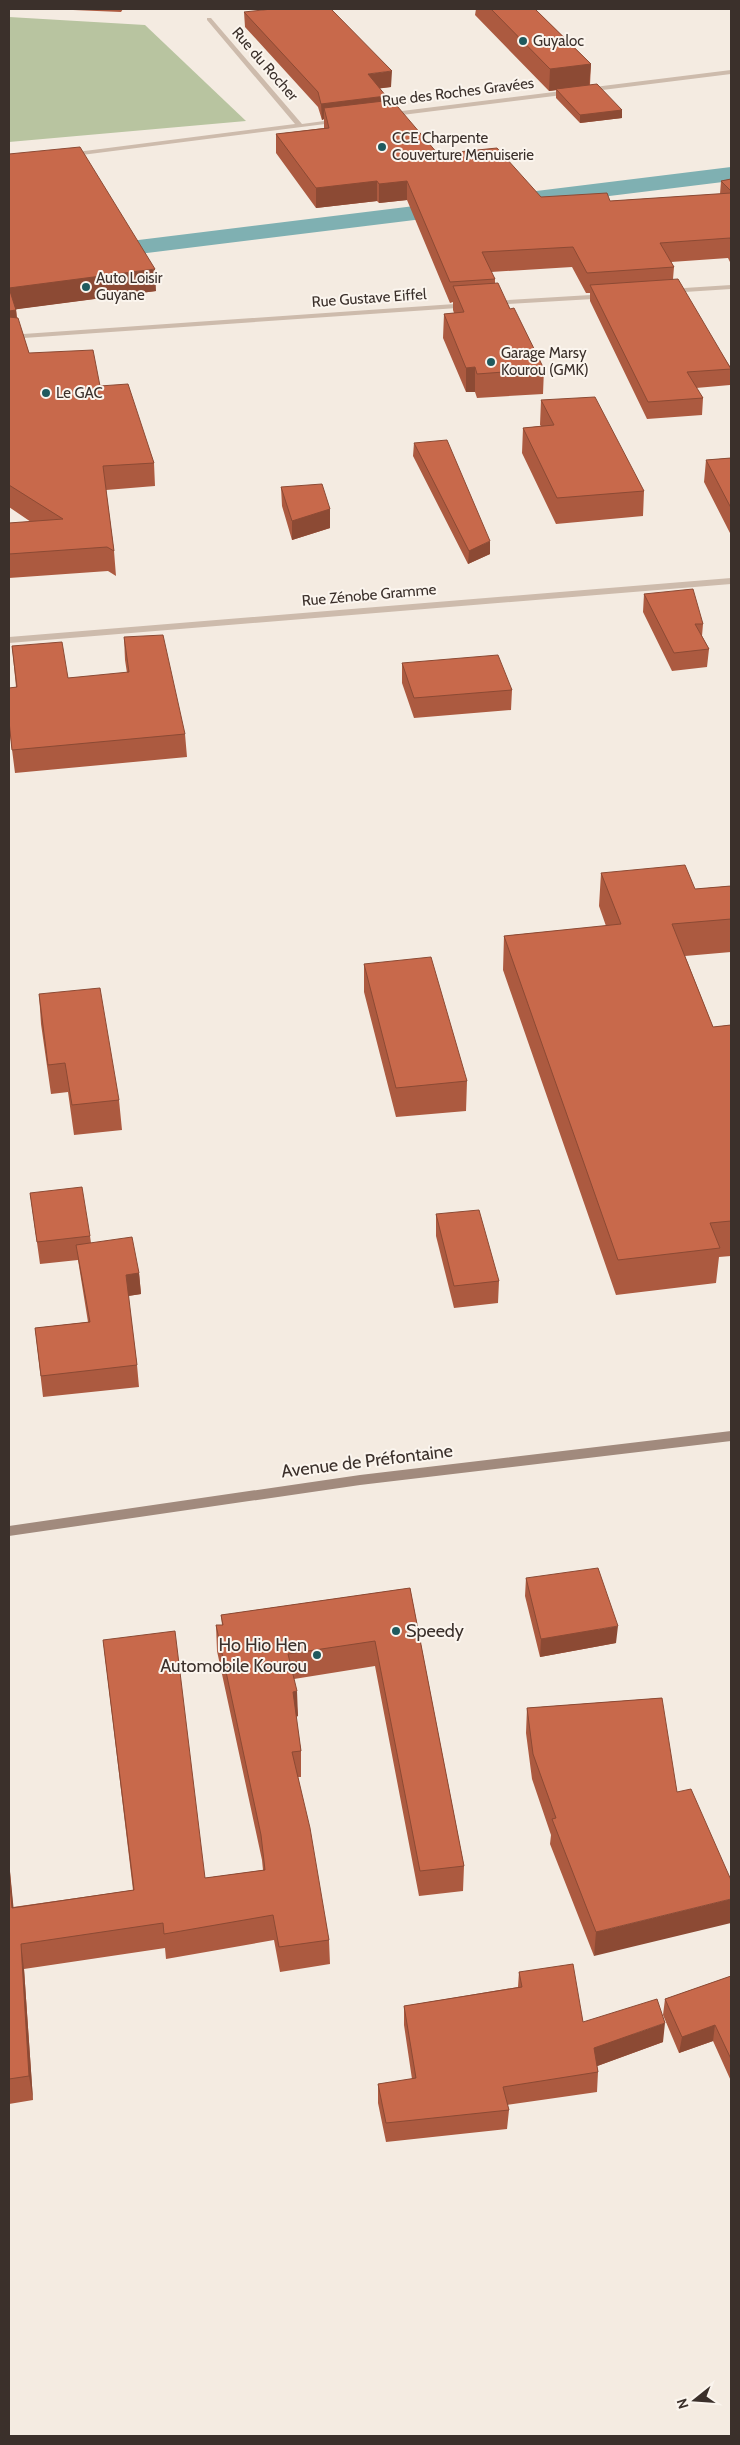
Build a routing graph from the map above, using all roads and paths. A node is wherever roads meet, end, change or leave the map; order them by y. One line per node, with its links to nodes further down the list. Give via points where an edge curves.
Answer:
1 (209, 19): 5 (street, Rue du Rocher)
2 (731, 72): 3 (street, Rue des Roches Gravées)
3 (380, 116)
4 (350, 120): 5 (street)
5 (300, 126): 6 (street)
6 (57, 156)
7 (731, 287): 8 (street)
8 (662, 292)
9 (612, 295): 10 (street, Rue Gustave Eiffel)
10 (9, 337)
11 (731, 581): 12 (street, Rue Zénobe Gramme)
12 (9, 640)
13 (731, 1436): 14 (main road, Avenue de Préfontaine, via 360,1480)
14 (9, 1531)

